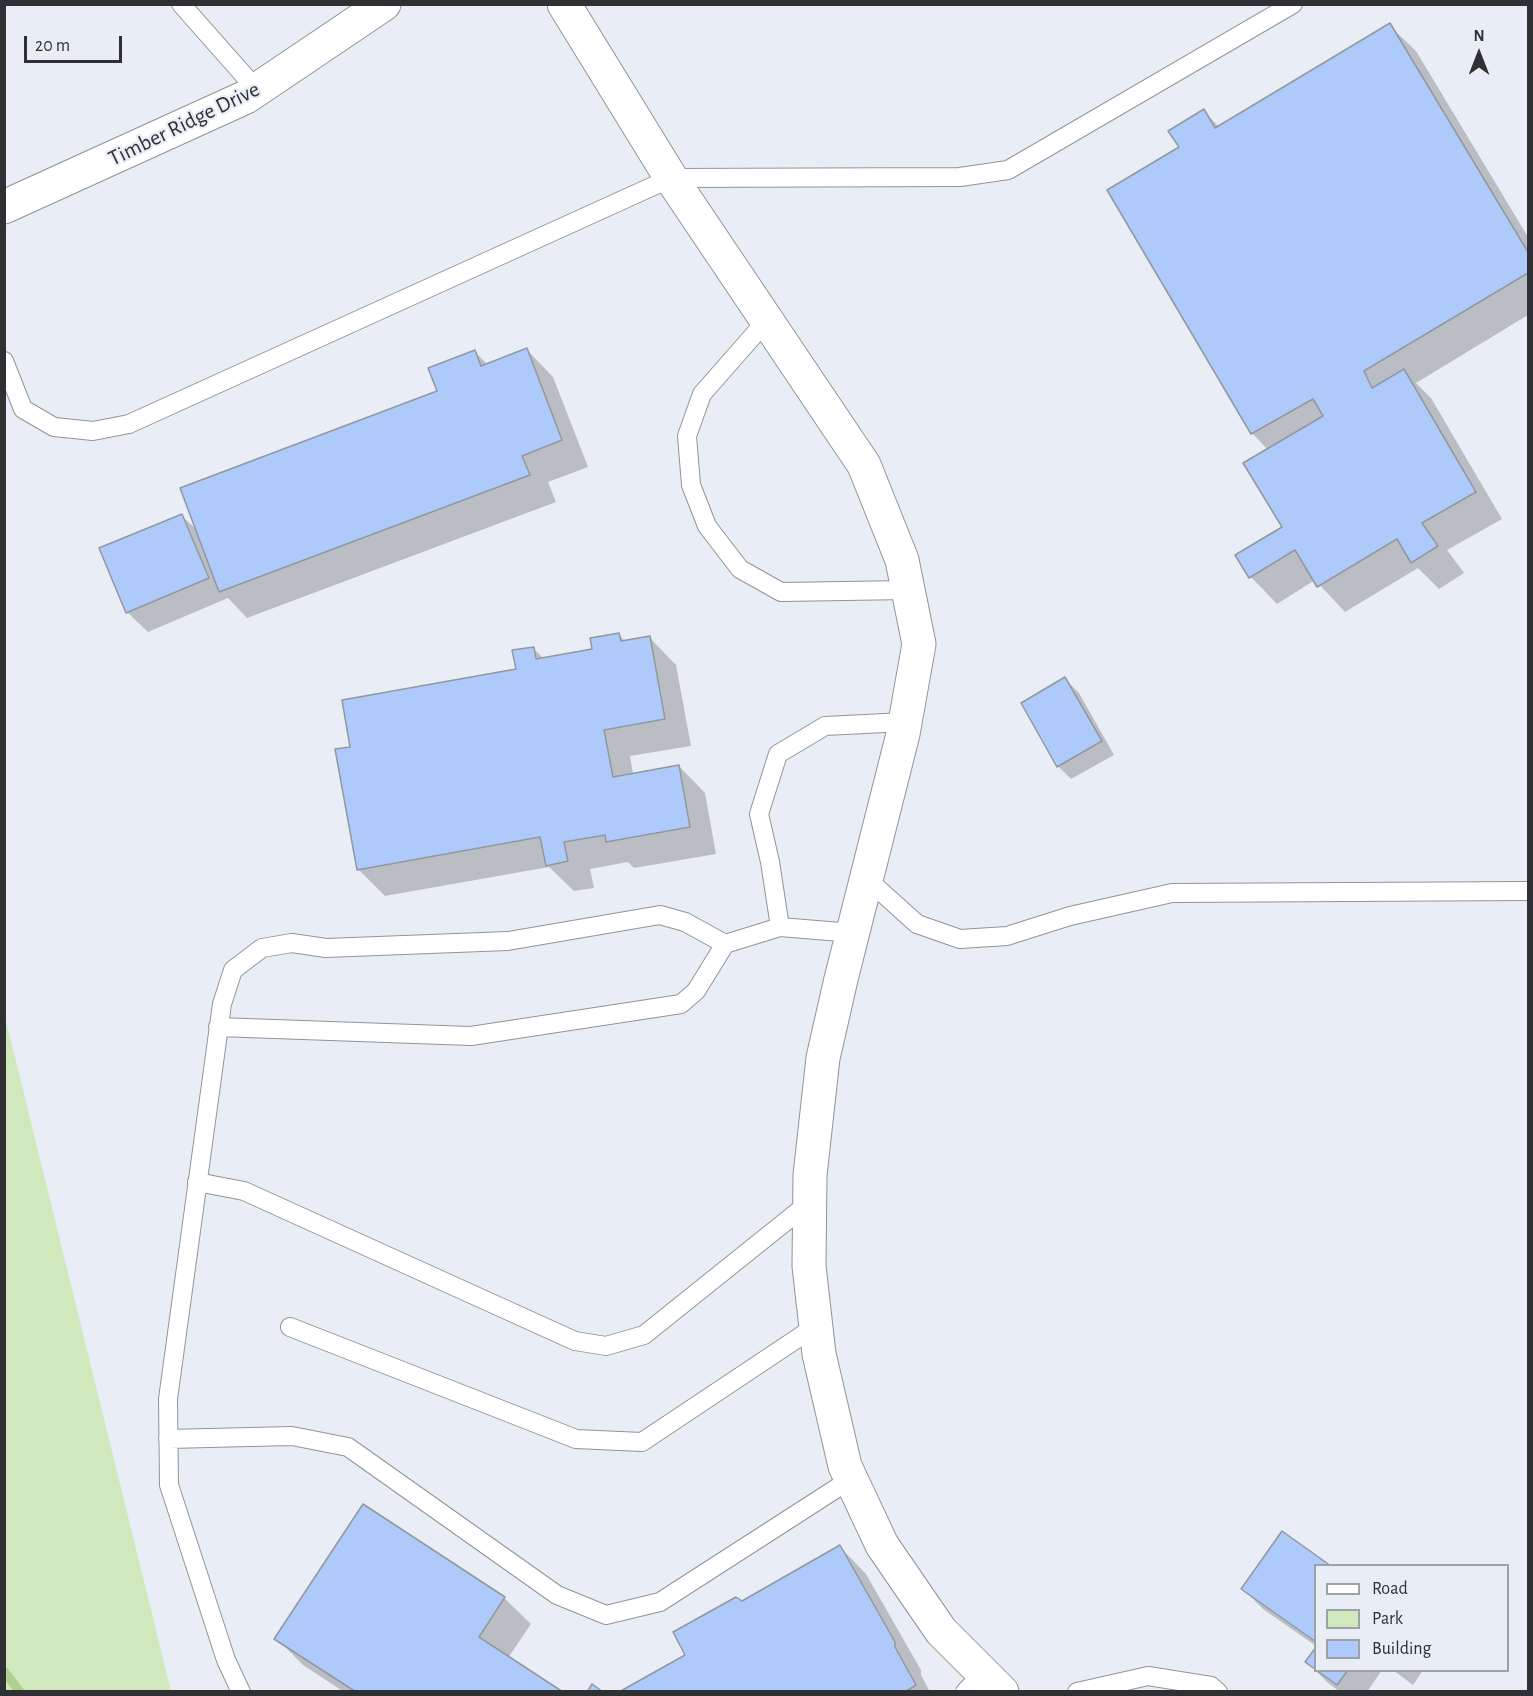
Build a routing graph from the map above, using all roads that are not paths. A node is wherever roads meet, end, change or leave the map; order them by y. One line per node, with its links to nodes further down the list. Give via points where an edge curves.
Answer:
1 (181, 4): 5 (lane)
2 (384, 4): 5 (street, Timber Ridge Drive)
3 (564, 4): 6 (street)
4 (1293, 4): 6 (lane, via 1008,170 960,177)
5 (257, 90): 7 (street, Timber Ridge Drive)
6 (671, 178): 8 (street); 9 (lane, via 129,424 93,431 54,427 23,409)
7 (4, 207)
8 (767, 320): 10 (street, via 864,465 902,560); 10 (lane, via 702,394 687,436 691,485 707,526 740,569 781,592)
9 (4, 361)
10 (908, 590): 11 (street, via 919,644)
11 (905, 722): 12 (street); 14 (lane, via 825,726 778,754 759,814)
12 (867, 879): 13 (lane, via 917,924 960,939 1007,936 1070,916 1172,892); 15 (street)
13 (1528, 891)
14 (780, 927): 15 (lane); 16 (lane)
15 (853, 933): 19 (street, via 823,1058)
16 (725, 944): 17 (lane, via 696,991 681,1004 471,1036); 17 (lane, via 685,922 660,915 508,940 326,948 292,943 262,948 233,970)
17 (219, 1027): 18 (lane)
18 (197, 1182): 19 (lane, via 244,1191 575,1341 606,1346 644,1335); 22 (lane, via 168,1399)
19 (810, 1202): 20 (street, via 809,1266)
20 (816, 1326): 21 (lane, via 642,1442 576,1439); 23 (street, via 819,1354)
21 (290, 1327)
22 (168, 1439): 23 (lane, via 292,1436 348,1447 557,1596 606,1615 660,1602); 25 (lane, via 169,1485 226,1660)
23 (851, 1479): 24 (street, via 882,1545)
24 (983, 1685)
25 (241, 1692)
26 (1077, 1692): 27 (lane, via 1148,1676 1211,1686)
27 (1218, 1692)

